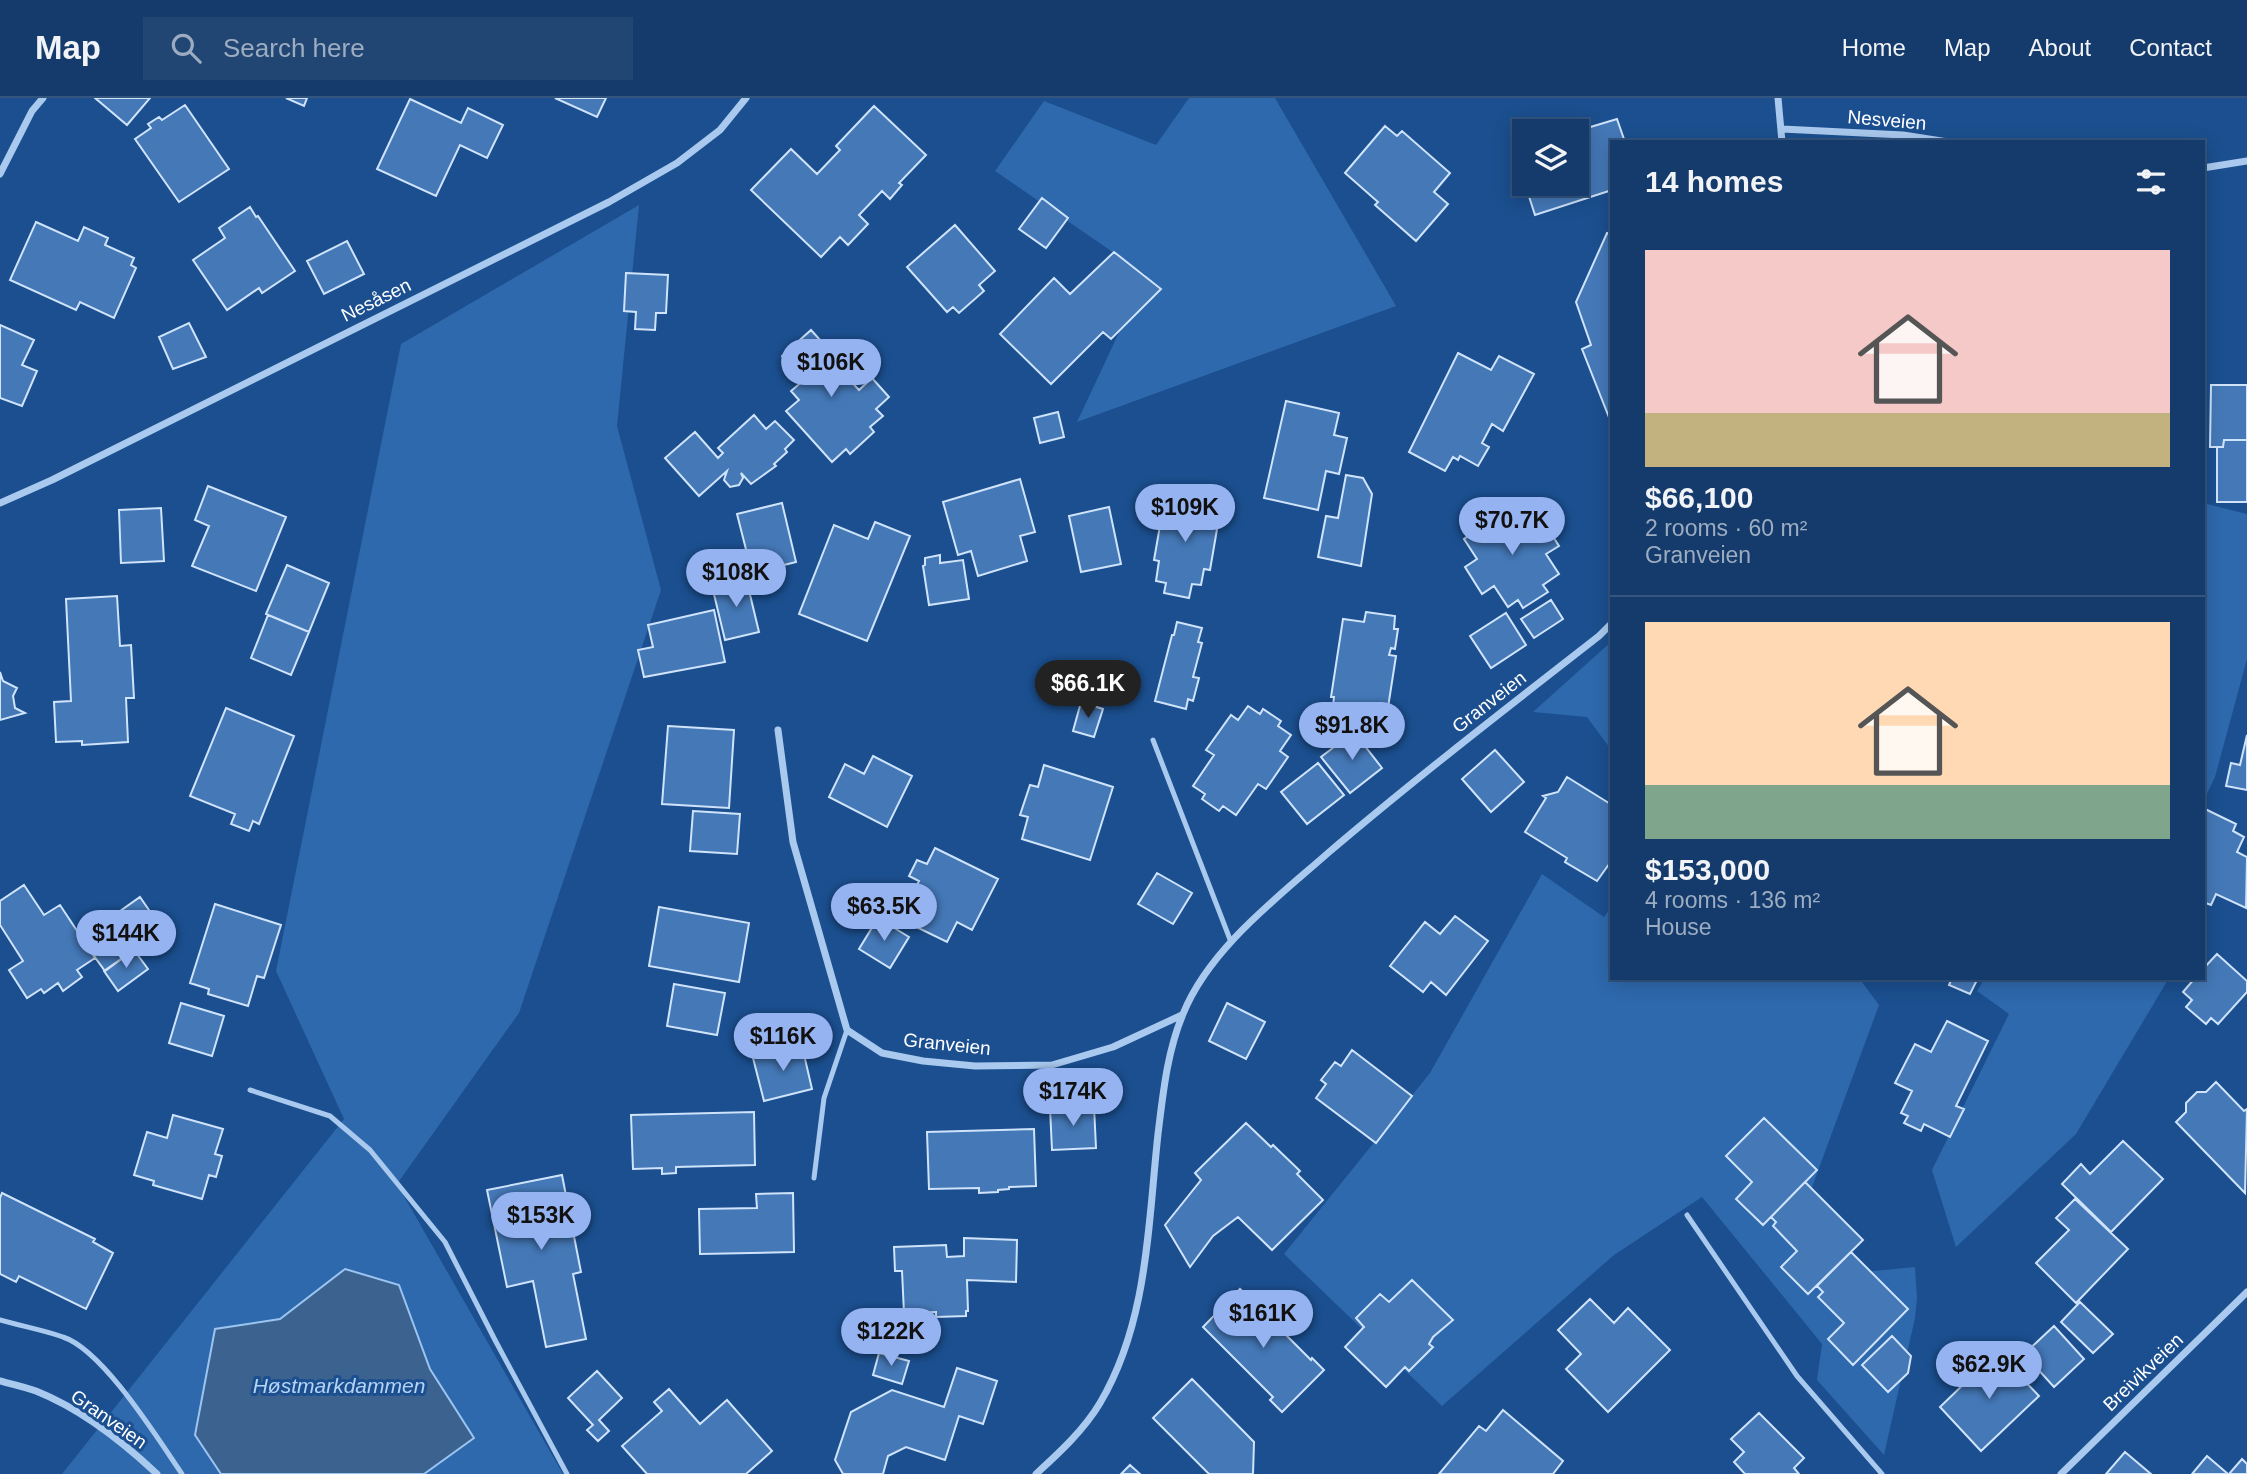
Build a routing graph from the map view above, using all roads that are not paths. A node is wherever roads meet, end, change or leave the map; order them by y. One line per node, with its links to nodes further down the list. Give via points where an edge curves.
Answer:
1 (43, 98): 9 (street)
2 (747, 98): 10 (street, Nesåsen, via 720,130 677,163 609,202)
3 (1778, 98): 4 (street)
4 (1782, 129): 5 (street); 6 (street, Nesveien)
5 (1782, 140)
6 (1935, 140)
7 (2247, 161): 8 (street)
8 (2205, 168)
9 (0, 174)
10 (0, 503)
11 (1610, 625): 14 (street, Granveien, via 1367,821)
12 (778, 730): 16 (street, via 793,842)
13 (1153, 740): 14 (lane)
14 (1231, 942): 15 (street, Granveien, via 1198,984)
15 (1182, 1015): 16 (street, Granveien, via 1113,1047 1052,1065 923,1061 882,1053); 26 (street, Granveien, via 1164,1077 1140,1292 1126,1351 1100,1405 1065,1448)
16 (847, 1031): 18 (lane, via 824,1098)
17 (250, 1090): 25 (lane, via 330,1116 370,1150 445,1242)
18 (814, 1178)
19 (1687, 1215): 27 (lane, via 1797,1376)
20 (2247, 1292): 28 (street, Breivikveien)
21 (0, 1320): 24 (lane, via 65,1337 87,1352 133,1402)
22 (0, 1381): 23 (street, Granveien, via 36,1391 80,1413)
23 (157, 1474)
24 (182, 1474)
25 (567, 1474)
26 (1036, 1474)
27 (1882, 1474)
28 (2061, 1474)

